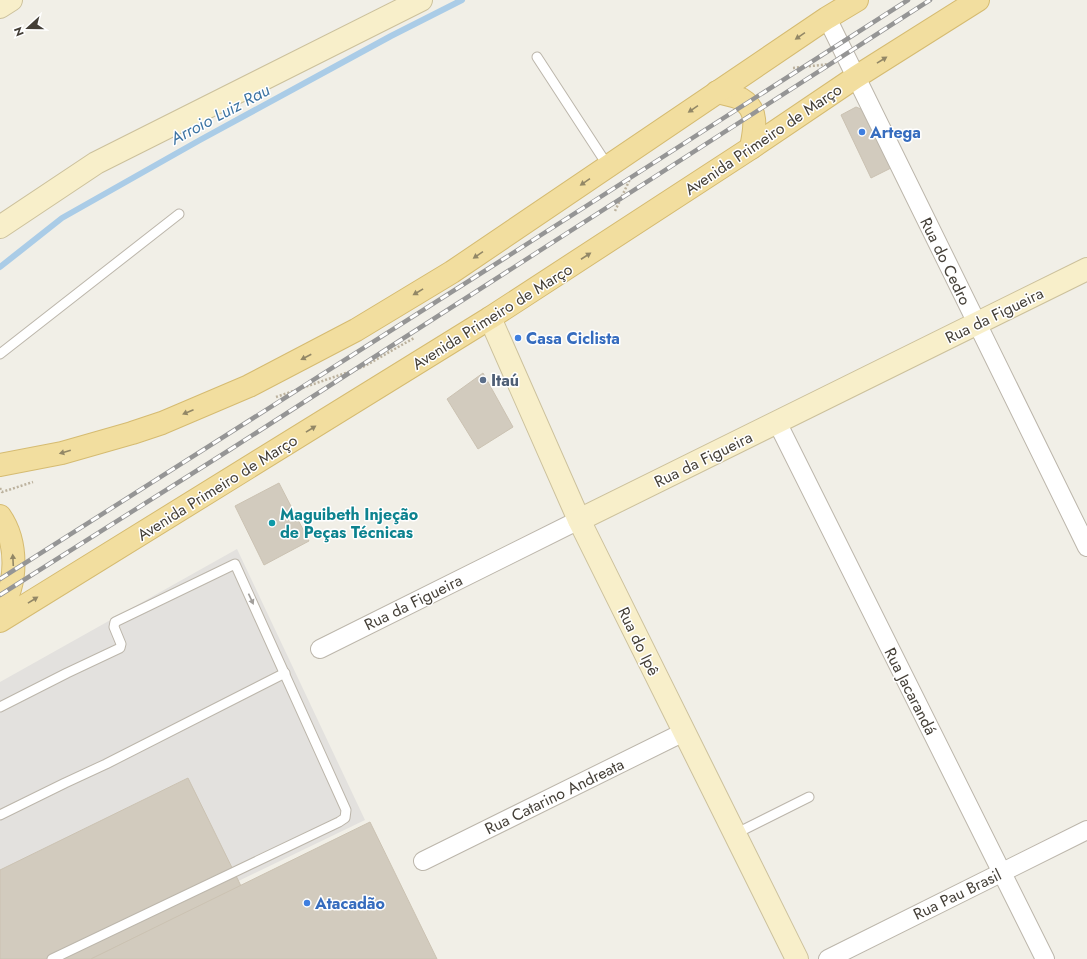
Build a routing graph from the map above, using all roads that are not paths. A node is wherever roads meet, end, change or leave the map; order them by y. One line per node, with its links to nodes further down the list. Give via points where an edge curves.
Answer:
1 (11, 0): 5 (street)
2 (421, 0): 13 (street, via 96,164)
3 (857, 0): 6 (main road)
4 (978, 0): 8 (main road, Avenida Primeiro de Março, one-way to 4)
5 (0, 7)
6 (827, 18): 8 (street, Rua do Cedro); 9 (main road, one-way to 9)
7 (537, 57): 11 (lane)
8 (856, 76): 10 (main road, Avenida Primeiro de Março); 16 (street, Rua do Cedro)
9 (717, 92): 10 (main road, via 741,99 750,108 755,126); 11 (main road, one-way to 11)
10 (751, 148): 15 (main road, Avenida Primeiro de Março, one-way to 10)
11 (608, 166): 19 (main road, one-way to 19, via 452,272 356,330 249,386 132,433 62,453)
12 (179, 214): 17 (lane)
13 (0, 228)
14 (1087, 269): 16 (street, Rua da Figueira)
15 (490, 318): 21 (street, Rua do Ipê); 24 (main road, Avenida Primeiro de Março, one-way to 15)
16 (977, 323): 18 (street, Rua da Figueira); 22 (street, Rua do Cedro)
17 (0, 354)
18 (777, 422): 21 (street, Rua da Figueira); 34 (street, Rua Jacarandá)
19 (0, 465)
20 (0, 516): 23 (main road, one-way to 20, via 11,584 14,562 11,540)
21 (579, 520): 25 (street, Rua da Figueira); 28 (street, Rua do Ipê)
22 (1087, 547)
23 (0, 610)
24 (0, 621)
25 (320, 649)
26 (285, 673): 27 (lane, one-way to 26, via 120,648 115,622 235,564); 30 (lane, via 141,747); 35 (lane, via 346,810 345,818)
27 (0, 707)
28 (684, 732): 32 (street, Rua do Ipê); 33 (street, Rua Catarino Andreata)
29 (809, 797): 32 (lane)
30 (0, 815)
31 (1087, 830): 34 (street, Rua Pau Brasil)
32 (735, 834): 36 (street, Rua do Ipê)
33 (423, 861)
34 (1002, 872): 37 (street, Rua Pau Brasil); 38 (street, Rua Jacarandá)
35 (52, 959)
36 (797, 959)
37 (828, 959)
38 (1045, 959)

